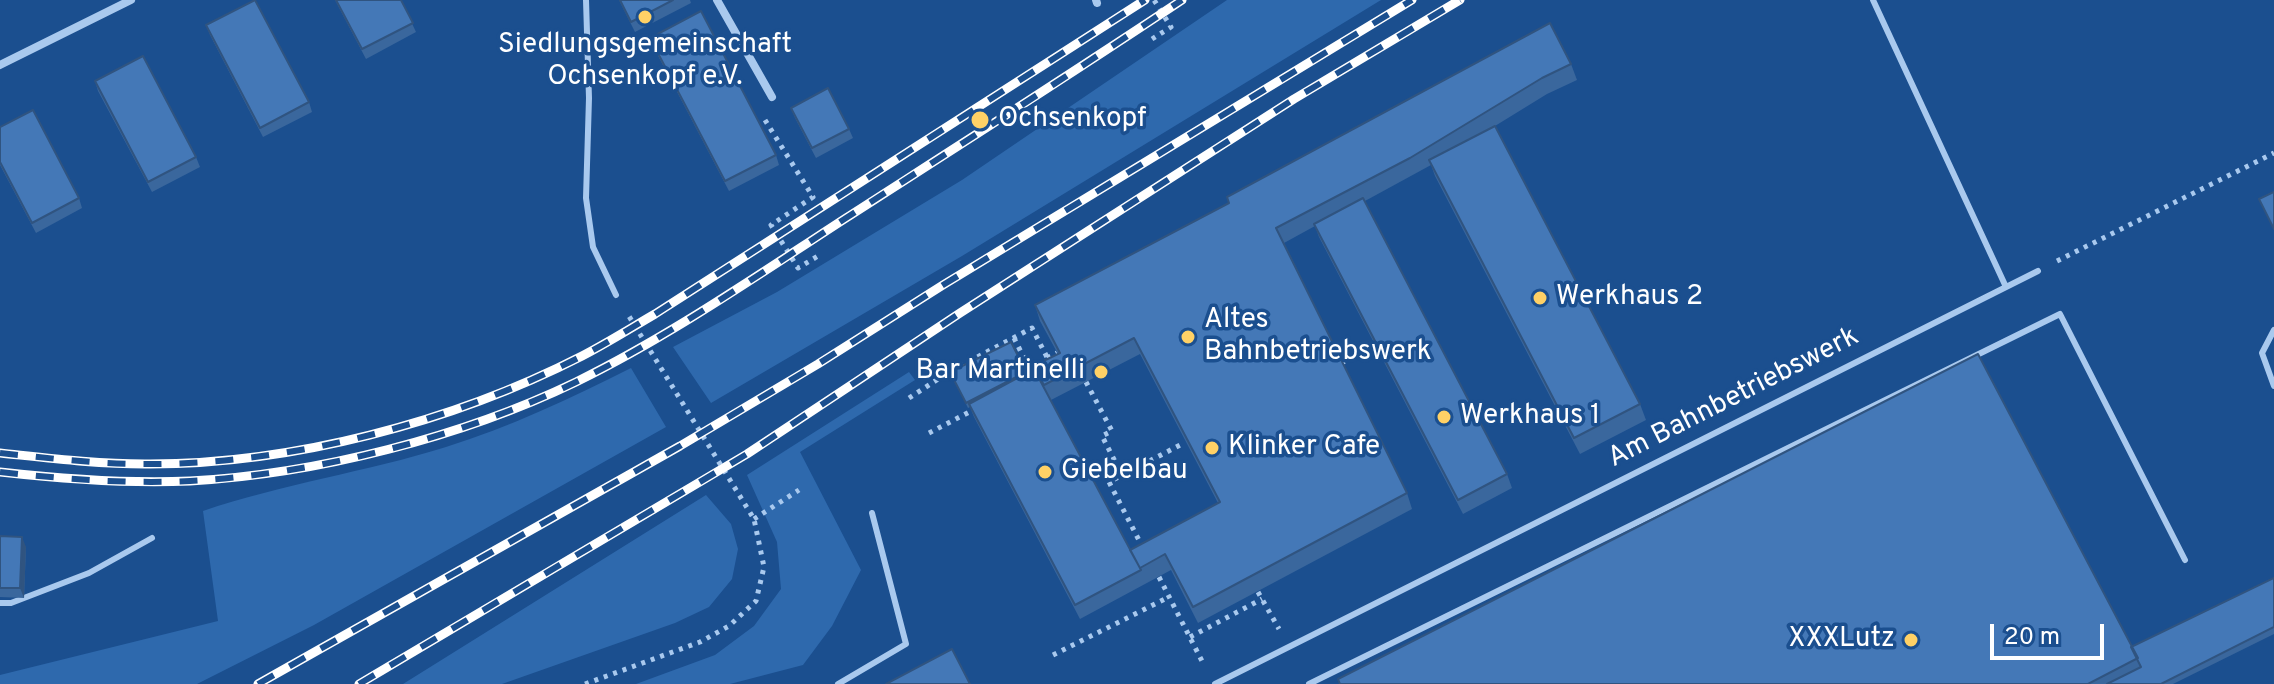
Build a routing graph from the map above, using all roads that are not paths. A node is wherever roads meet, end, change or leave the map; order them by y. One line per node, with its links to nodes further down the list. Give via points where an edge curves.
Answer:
1 (131, 0): 5 (street)
2 (586, 0): 9 (lane, via 586,198 593,247)
3 (717, 0): 6 (street)
4 (1873, 0): 8 (lane)
5 (0, 65)
6 (772, 97)
7 (2038, 271): 8 (lane, Am Bahnbetriebswerk)
8 (2006, 287): 17 (lane, Am Bahnbetriebswerk)
9 (616, 295)
10 (2274, 330): 11 (lane, via 2262,353)
11 (2274, 386)
12 (872, 513): 16 (lane, via 906,644)
13 (152, 538): 15 (lane, via 89,573)
14 (2185, 560): 18 (lane, via 2060,314)
15 (0, 603)
16 (838, 684)
17 (1215, 684)
18 (1309, 684)

